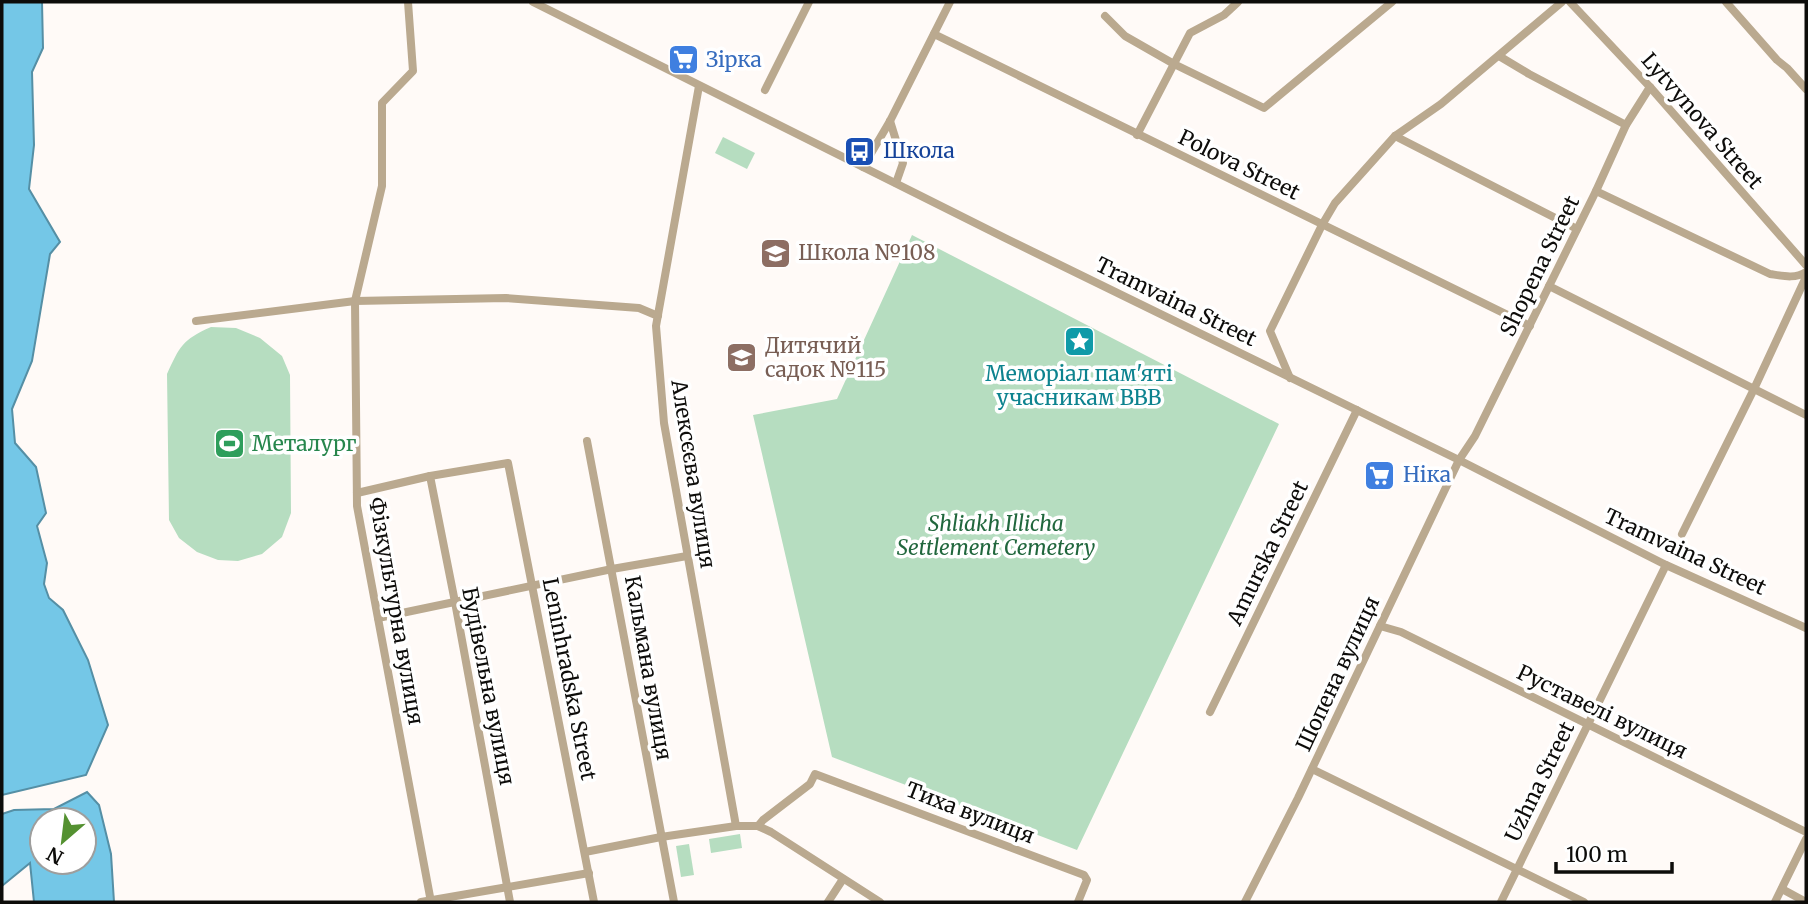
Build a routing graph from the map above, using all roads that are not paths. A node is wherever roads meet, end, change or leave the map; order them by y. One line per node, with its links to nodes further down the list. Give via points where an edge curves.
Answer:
1 (408, 2): 32 (street, Фiзкультурна вулиця, via 413,71 382,103 382,186)
2 (533, 2): 10 (street, Tramvaina Street)
3 (809, 2): 18 (street)
4 (950, 2): 12 (street)
5 (1238, 2): 14 (street, via 1190,33)
6 (1392, 2): 14 (street, via 1264,108)
7 (1562, 2): 13 (street)
8 (1570, 2): 16 (street, Lytvynova Street)
9 (1726, 2): 17 (street)
10 (551, 6): 15 (street, Tramvaina Street)
11 (1104, 16): 14 (street, via 1125,36)
12 (934, 34): 19 (street); 21 (street, Polova Street)
13 (1499, 56): 20 (street); 22 (street)
14 (1174, 64): 21 (street)
15 (699, 86): 23 (street, Tramvaina Street); 33 (street, Алексєєва вулиця)
16 (1650, 87): 20 (street, Shopena Street); 28 (street, Lytvynova Street)
17 (1806, 89)
18 (765, 90)
19 (890, 121): 23 (street); 24 (street, via 903,163)
20 (1626, 125): 25 (street, Shopena Street)
21 (1137, 135): 26 (street, Polova Street)
22 (1395, 136): 26 (street); 27 (street)
23 (863, 167): 24 (street, Tramvaina Street)
24 (896, 183): 36 (street, Tramvaina Street)
25 (1597, 191): 27 (street, Shopena Street); 29 (street, via 1770,274 1787,277)
26 (1322, 225): 35 (street, Polova Street); 36 (street, via 1270,331)
27 (1577, 229): 31 (street, Shopena Street)
28 (1806, 265)
29 (1806, 272)
30 (1806, 277): 37 (street)
31 (1549, 286): 35 (street, Shopena Street); 37 (street)
32 (355, 301): 33 (street, via 506,298 639,308); 34 (street); 43 (street, Фiзкультурна вулиця)
33 (658, 316): 45 (street, Алексєєва вулиця, via 664,423)
34 (196, 321)
35 (1530, 326): 41 (street, Shopena Street)
36 (1290, 378): 38 (street, Tramvaina Street)
37 (1754, 389): 39 (street); 44 (street)
38 (1357, 410): 41 (street, Tramvaina Street); 53 (street, Amurska Street)
39 (1806, 415)
40 (587, 441): 47 (street, Кальмана вулиця)
41 (1459, 460): 46 (street, Tramvaina Street); 51 (street, Шопена вулиця)
42 (430, 476): 43 (street); 48 (street, Leninhradska Street, via 508,463); 49 (street, Будівельна вулиця)
43 (357, 493): 50 (street, Фiзкультурна вулиця)
44 (1682, 534)
45 (688, 556): 47 (street); 57 (street, Алексєєва вулиця)
46 (1666, 565): 52 (street, Tramvaina Street); 54 (street, Uzhna Street)
47 (612, 569): 48 (street); 59 (street, Кальмана вулиця)
48 (532, 585): 49 (street); 61 (street, Leninhradska Street)
49 (455, 602): 50 (street); 65 (street, Будівельна вулиця)
50 (378, 618): 67 (street, Фiзкультурна вулиця)
51 (1380, 626): 54 (street, Руставелі вулиця, via 1401,632); 55 (street, Шопена вулиця)
52 (1806, 628)
53 (1210, 712)
54 (1587, 724): 58 (street, Руставелі вулиця); 62 (street, Uzhna Street)
55 (1312, 769): 62 (street); 74 (street, Шопена вулиця)
56 (754, 825): 57 (street); 64 (street); 73 (street, Тиха вулиця, via 810,784 815,774 1084,875 1086,885)
57 (736, 826): 59 (street)
58 (1806, 832)
59 (661, 837): 61 (street); 70 (street, Кальмана вулиця)
60 (1806, 839): 66 (street)
61 (586, 852): 63 (street, Leninhradska Street)
62 (1517, 870): 75 (street, Uzhna Street); 76 (street)
63 (589, 873): 65 (street); 69 (street, Leninhradska Street)
64 (844, 879): 71 (street); 72 (street)
65 (508, 887): 67 (street); 68 (street, Будівельна вулиця)
66 (1782, 889): 77 (street); 78 (street)
67 (427, 902)
68 (510, 902)
69 (594, 902)
70 (674, 902)
71 (828, 902)
72 (880, 902)
73 (1078, 902)
74 (1245, 902)
75 (1501, 902)
76 (1584, 902)
77 (1775, 902)
78 (1806, 902)

